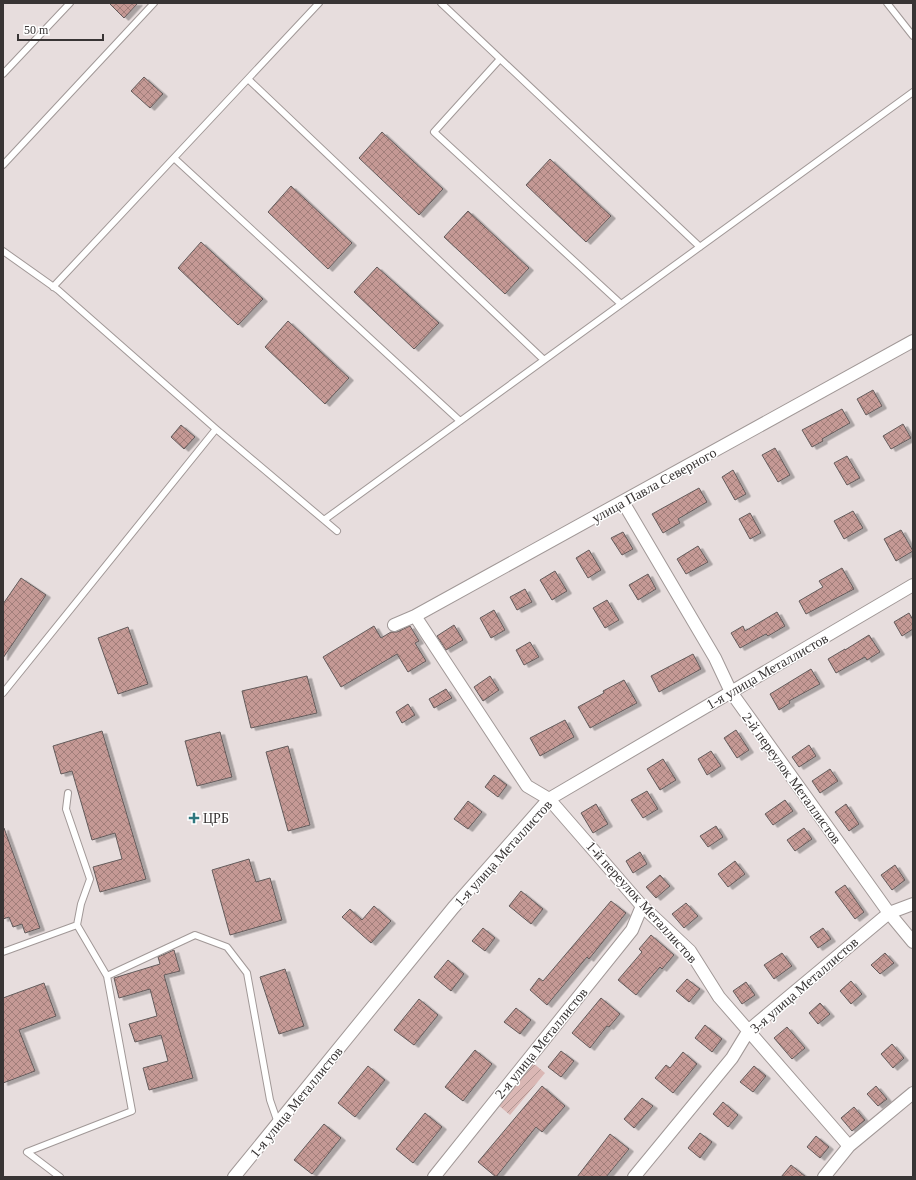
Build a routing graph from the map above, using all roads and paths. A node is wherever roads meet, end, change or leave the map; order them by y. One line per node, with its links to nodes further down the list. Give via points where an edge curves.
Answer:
1 (70, 3): 8 (lane)
2 (154, 3): 12 (lane)
3 (319, 3): 9 (lane)
4 (441, 3): 7 (lane)
5 (887, 3): 6 (lane)
6 (913, 36)
7 (500, 59): 13 (lane); 16 (lane, via 434,132)
8 (3, 74)
9 (248, 79): 11 (lane); 18 (lane)
10 (913, 92): 13 (lane)
11 (174, 158): 15 (lane); 19 (lane)
12 (3, 165)
13 (700, 247): 16 (lane)
14 (3, 251): 15 (lane)
15 (53, 287): 20 (lane)
16 (621, 304): 18 (lane)
17 (913, 341): 21 (street, улица Павла Северного)
18 (544, 360): 19 (lane)
19 (460, 421): 22 (lane)
20 (216, 429): 22 (lane); 28 (lane)
21 (623, 502): 25 (street, улица Павла Северного); 27 (street, 2-й переулок Металлистов, via 715,658)
22 (324, 520): 23 (lane)
23 (337, 531)
24 (913, 585): 27 (street, 1-я улица Металлистов)
25 (415, 616): 26 (street, улица Павла Северного); 30 (street, 1-й переулок Металлистов, via 527,786)
26 (394, 625)
27 (730, 692): 30 (street, 1-я улица Металлистов); 33 (street, 2-й переулок Металлистов)
28 (3, 693)
29 (68, 792): 34 (lane, via 66,809 90,879)
30 (549, 800): 32 (street, 1-й переулок Металлистов); 40 (street, 1-я улица Металлистов, via 453,908)
31 (913, 904): 33 (street, 3-я улица Металлистов)
32 (642, 906): 38 (street, 1-й переулок Металлистов, via 690,951 719,997); 44 (street, 2-я улица Металлистов, via 632,930)
33 (889, 913): 35 (street, 2-й переулок Металлистов); 38 (street, 3-я улица Металлистов)
34 (77, 925): 36 (lane); 37 (lane)
35 (913, 942)
36 (3, 952)
37 (107, 976): 40 (lane, via 195,935 227,947 247,973 270,1100); 42 (lane, via 132,1111 27,1152)
38 (749, 1030): 41 (street, 1-й переулок Металлистов); 45 (street, 3-я улица Металлистов, via 732,1058)
39 (913, 1093): 41 (street)
40 (278, 1124): 43 (street, 1-я улица Металлистов)
41 (849, 1146): 46 (street)
42 (60, 1177)
43 (234, 1177)
44 (434, 1177)
45 (634, 1177)
46 (824, 1177)

